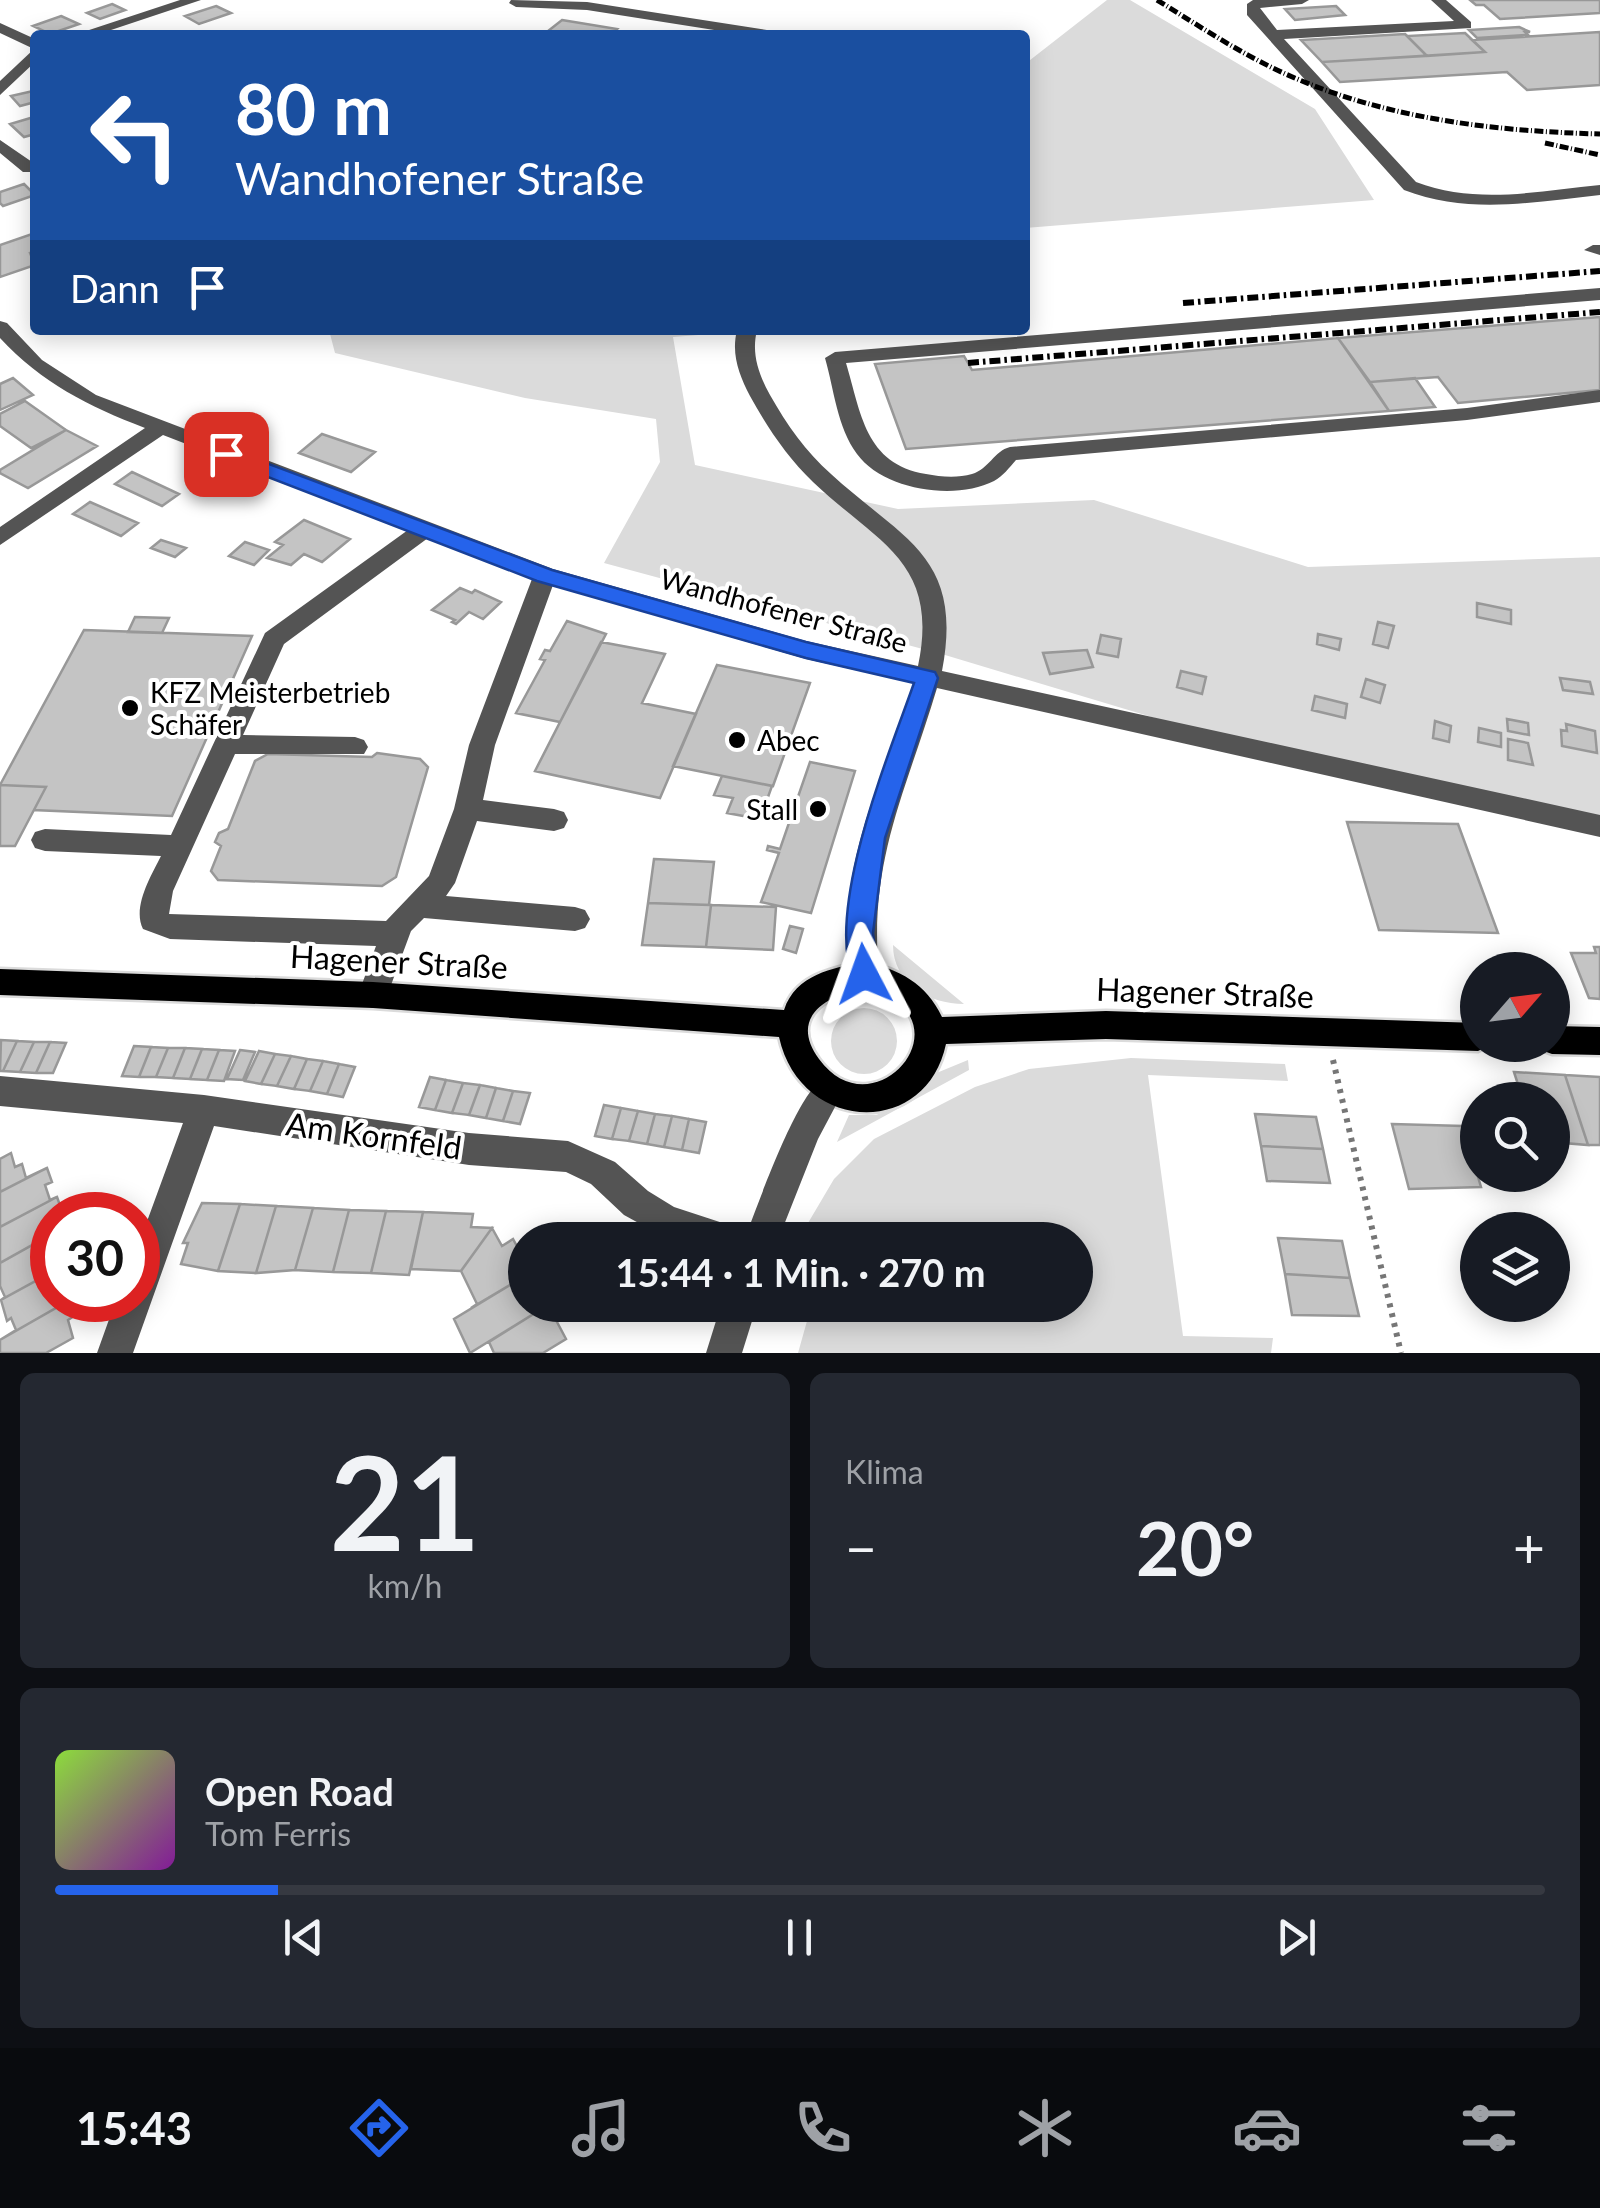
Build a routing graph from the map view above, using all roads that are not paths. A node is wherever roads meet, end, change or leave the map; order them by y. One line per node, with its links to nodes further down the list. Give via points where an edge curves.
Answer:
1 (194, 0): 6 (street)
2 (1302, 0): 8 (street, via 1254,4 1252,12)
3 (1438, 0): 8 (street, via 1466,25)
4 (516, 3): 7 (street, via 587,6)
5 (0, 27): 9 (street)
6 (97, 30)
7 (740, 30)
8 (1272, 35): 14 (street, via 1410,186 1433,197 1460,202)
9 (30, 46)
10 (30, 55): 11 (street)
11 (0, 90)
12 (0, 145): 13 (street)
13 (30, 168)
14 (1600, 190)
15 (1600, 294): 18 (street, via 835,358 864,450 884,468 952,484 987,476 1010,454)
16 (0, 327): 19 (street, Wandhofener Straße, via 36,364 89,399)
17 (744, 335): 23 (street, via 750,377 779,432 914,557 930,588 936,630)
18 (1600, 396)
19 (160, 428): 20 (street, Wandhofener Straße); 21 (street)
20 (424, 530): 22 (street, Wandhofener Straße); 24 (street, via 274,639)
21 (0, 538)
22 (545, 576): 23 (street, Wandhofener Straße); 26 (street, via 482,745)
23 (927, 678): 28 (street, Wandhofener Straße); 34 (street, via 872,838 860,933)
24 (226, 744): 25 (street); 30 (street)
25 (356, 748)
26 (468, 808): 27 (street); 31 (street, via 441,883)
27 (554, 820)
28 (1600, 826)
29 (45, 840): 30 (street)
30 (179, 846): 33 (street, via 153,920 170,927)
31 (416, 906): 32 (street); 33 (street)
32 (575, 919)
33 (396, 934): 36 (street)
34 (864, 974): 37 (main road, via 826,982 798,1007); 38 (main road, via 915,998)
35 (0, 982): 36 (main road, Hagener Straße)
36 (373, 995): 37 (main road, Hagener Straße)
37 (792, 1024): 42 (main road, via 798,1062)
38 (931, 1031): 39 (main road, Hagener Straße, via 1106,1025); 42 (main road, via 928,1057 913,1080 888,1095 858,1099)
39 (1460, 1036)
40 (1570, 1040): 41 (main road)
41 (1600, 1041)
42 (828, 1090): 46 (street)
43 (0, 1092): 44 (street, Am Kornfeld)
44 (204, 1110): 45 (street, Am Kornfeld, via 568,1157 604,1173); 47 (street)
45 (669, 1222)
46 (768, 1222)
47 (160, 1231)
48 (126, 1322): 50 (street)
49 (734, 1322): 51 (street)
50 (115, 1353)
51 (724, 1353)

